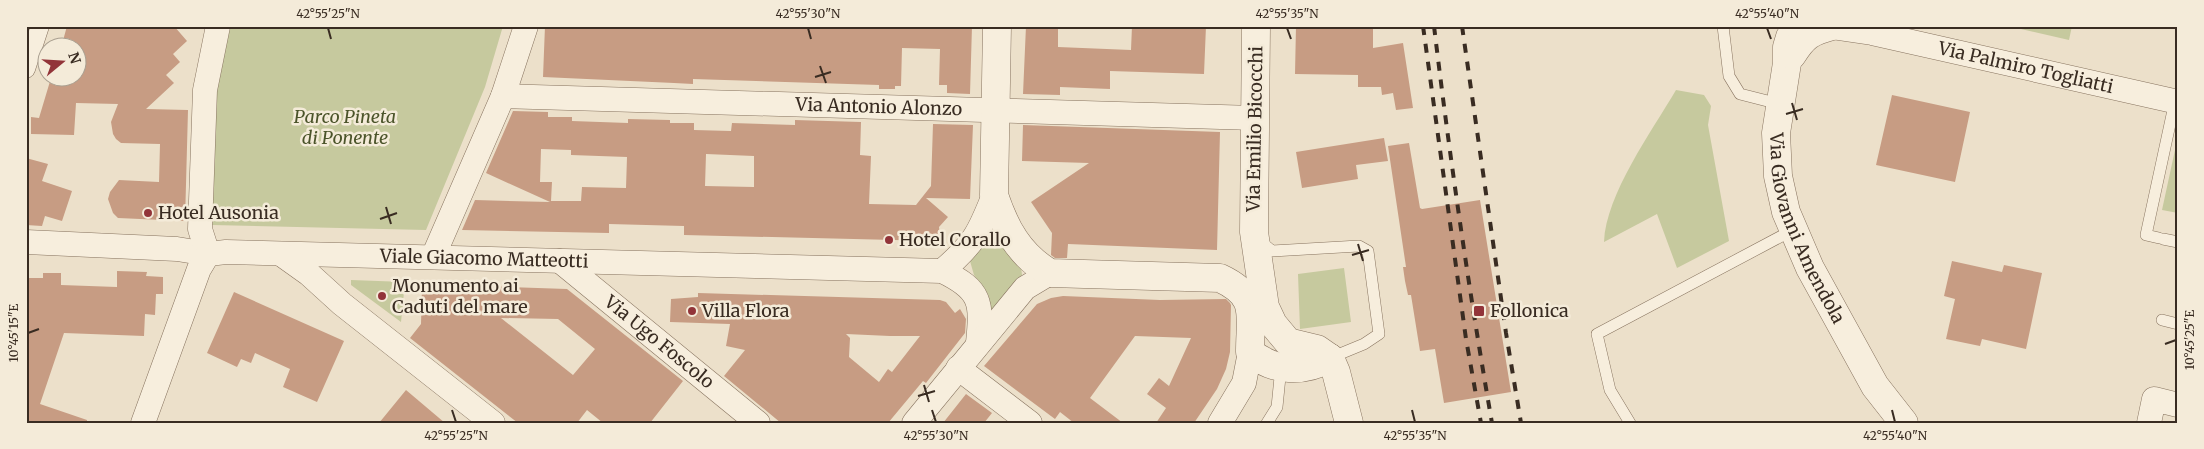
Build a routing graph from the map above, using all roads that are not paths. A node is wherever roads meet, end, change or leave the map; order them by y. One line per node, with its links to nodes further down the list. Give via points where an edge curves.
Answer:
1 (40, 26): 9 (street)
2 (218, 26): 20 (street, via 205,90 200,229)
3 (526, 26): 10 (street)
4 (997, 26): 13 (street)
5 (1256, 26): 14 (street, Via Emilio Bicocchi)
6 (1723, 26): 12 (lane, via 1729,76 1740,94)
7 (1820, 27): 8 (street, Via Palmiro Togliatti); 12 (street, Via Giovanni Amendola, via 1801,41 1787,63)
8 (1869, 30): 11 (street, Via Palmiro Togliatti)
9 (26, 69)
10 (503, 96): 13 (street, Via Antonio Alonzo); 21 (street)
11 (2176, 102): 19 (lane, via 2146,235)
12 (1779, 104): 16 (street, Via Giovanni Amendola, via 1776,133 1778,176)
13 (994, 111): 14 (street, Via Antonio Alonzo); 15 (street)
14 (1255, 118): 17 (street, Via Emilio Bicocchi)
15 (994, 195): 24 (street, via 975,239); 25 (street, via 1015,242 1035,264)
16 (1792, 230): 35 (street, Via Giovanni Amendola); 45 (lane, via 1597,334 1610,390)
17 (1254, 232): 26 (street, via 1243,261); 29 (street, via 1266,307); 34 (lane, via 1272,251 1359,246 1368,251 1379,334)
18 (26, 242): 20 (street, via 177,249)
19 (2178, 242)
20 (208, 254): 23 (street, via 281,254); 38 (street, via 199,269)
21 (433, 257): 22 (street, Viale Giacomo Matteotti); 23 (street, Viale Giacomo Matteotti)
22 (560, 261): 24 (street, Viale Giacomo Matteotti); 40 (street, Via Ugo Foscolo)
23 (313, 264): 39 (street, via 342,304)
24 (942, 271): 30 (street, via 968,286 976,298 981,312)
25 (1050, 273): 26 (street); 30 (street, via 1025,288)
26 (1220, 278): 31 (street, via 1237,286 1246,296 1250,309)
27 (2162, 320): 28 (lane)
28 (2178, 324)
29 (1282, 336): 31 (street, via 1261,340); 34 (street, via 1293,344 1317,349)
30 (978, 343): 33 (street)
31 (1250, 352): 32 (street, via 1268,365); 43 (street, via 1244,384)
32 (1281, 367): 34 (street); 37 (lane, via 1277,407)
33 (958, 368): 41 (street); 42 (street)
34 (1328, 368): 44 (street)
35 (1874, 386): 46 (street, Via Giovanni Amendola); 48 (street, Via Giovanni Amendola)
36 (2178, 405): 49 (street, via 2154,400)
37 (1266, 422)
38 (144, 423)
39 (494, 423)
40 (758, 423)
41 (914, 423)
42 (1030, 423)
43 (1220, 423)
44 (1349, 423)
45 (1630, 423)
46 (1878, 423)
47 (1884, 423): 48 (street, Via Giovanni Amendola, via 1892,420)
48 (1904, 423)
49 (2149, 423)

